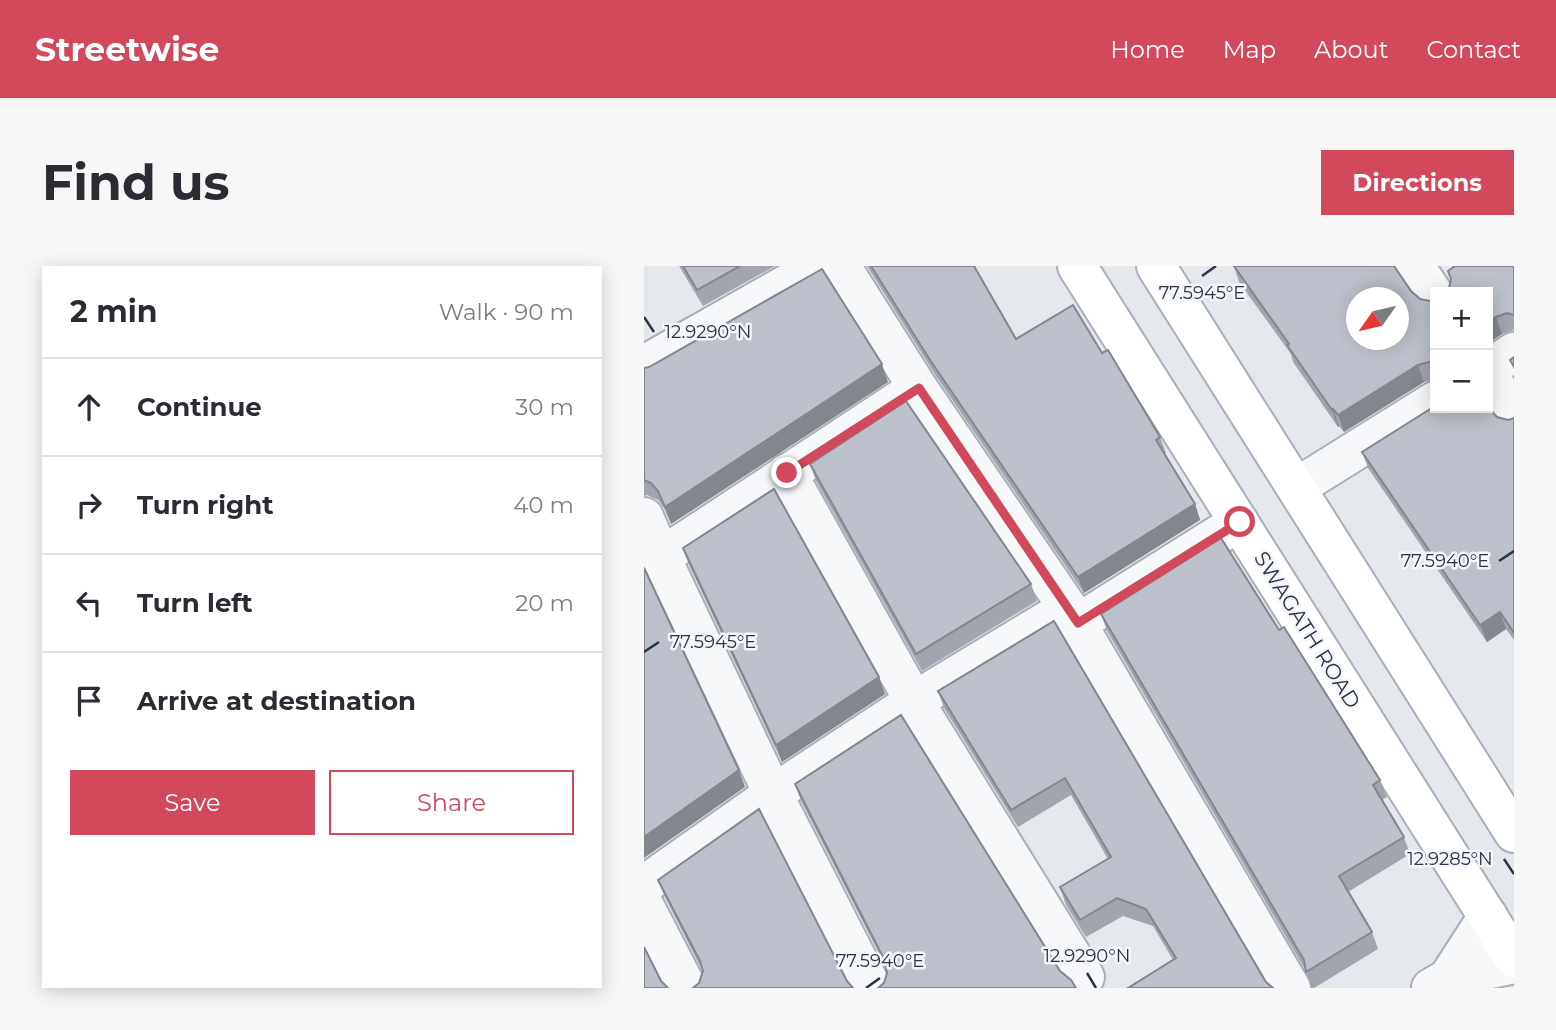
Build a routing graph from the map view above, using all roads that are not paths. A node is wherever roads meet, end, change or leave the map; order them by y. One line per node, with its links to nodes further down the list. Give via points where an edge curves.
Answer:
1 (820, 266): 8 (street)
2 (841, 266): 11 (street)
3 (1077, 266): 17 (main road, SWAGATH ROAD)
4 (1156, 266): 15 (main road)
5 (1415, 266): 6 (street)
6 (1430, 288)
7 (1514, 352): 9 (street)
8 (644, 365)
9 (1493, 366)
10 (1493, 382): 13 (street)
11 (919, 388): 14 (street); 19 (street)
12 (1430, 404): 15 (street)
13 (1514, 415)
14 (787, 473): 18 (street); 20 (street)
15 (1297, 487): 22 (main road)
16 (644, 517): 18 (street)
17 (1240, 522): 19 (street); 25 (main road, SWAGATH ROAD)
18 (661, 557): 21 (street)
19 (1073, 615): 20 (street); 32 (street)
20 (914, 701): 21 (street); 28 (street)
21 (773, 794): 23 (street); 31 (street)
22 (1514, 833)
23 (644, 885)
24 (644, 905): 30 (street)
25 (1501, 909): 26 (main road, SWAGATH ROAD); 29 (street)
26 (1514, 958)
27 (1514, 964): 29 (street)
28 (1085, 977)
29 (1439, 983)
30 (687, 988)
31 (872, 988)
32 (1291, 988)

